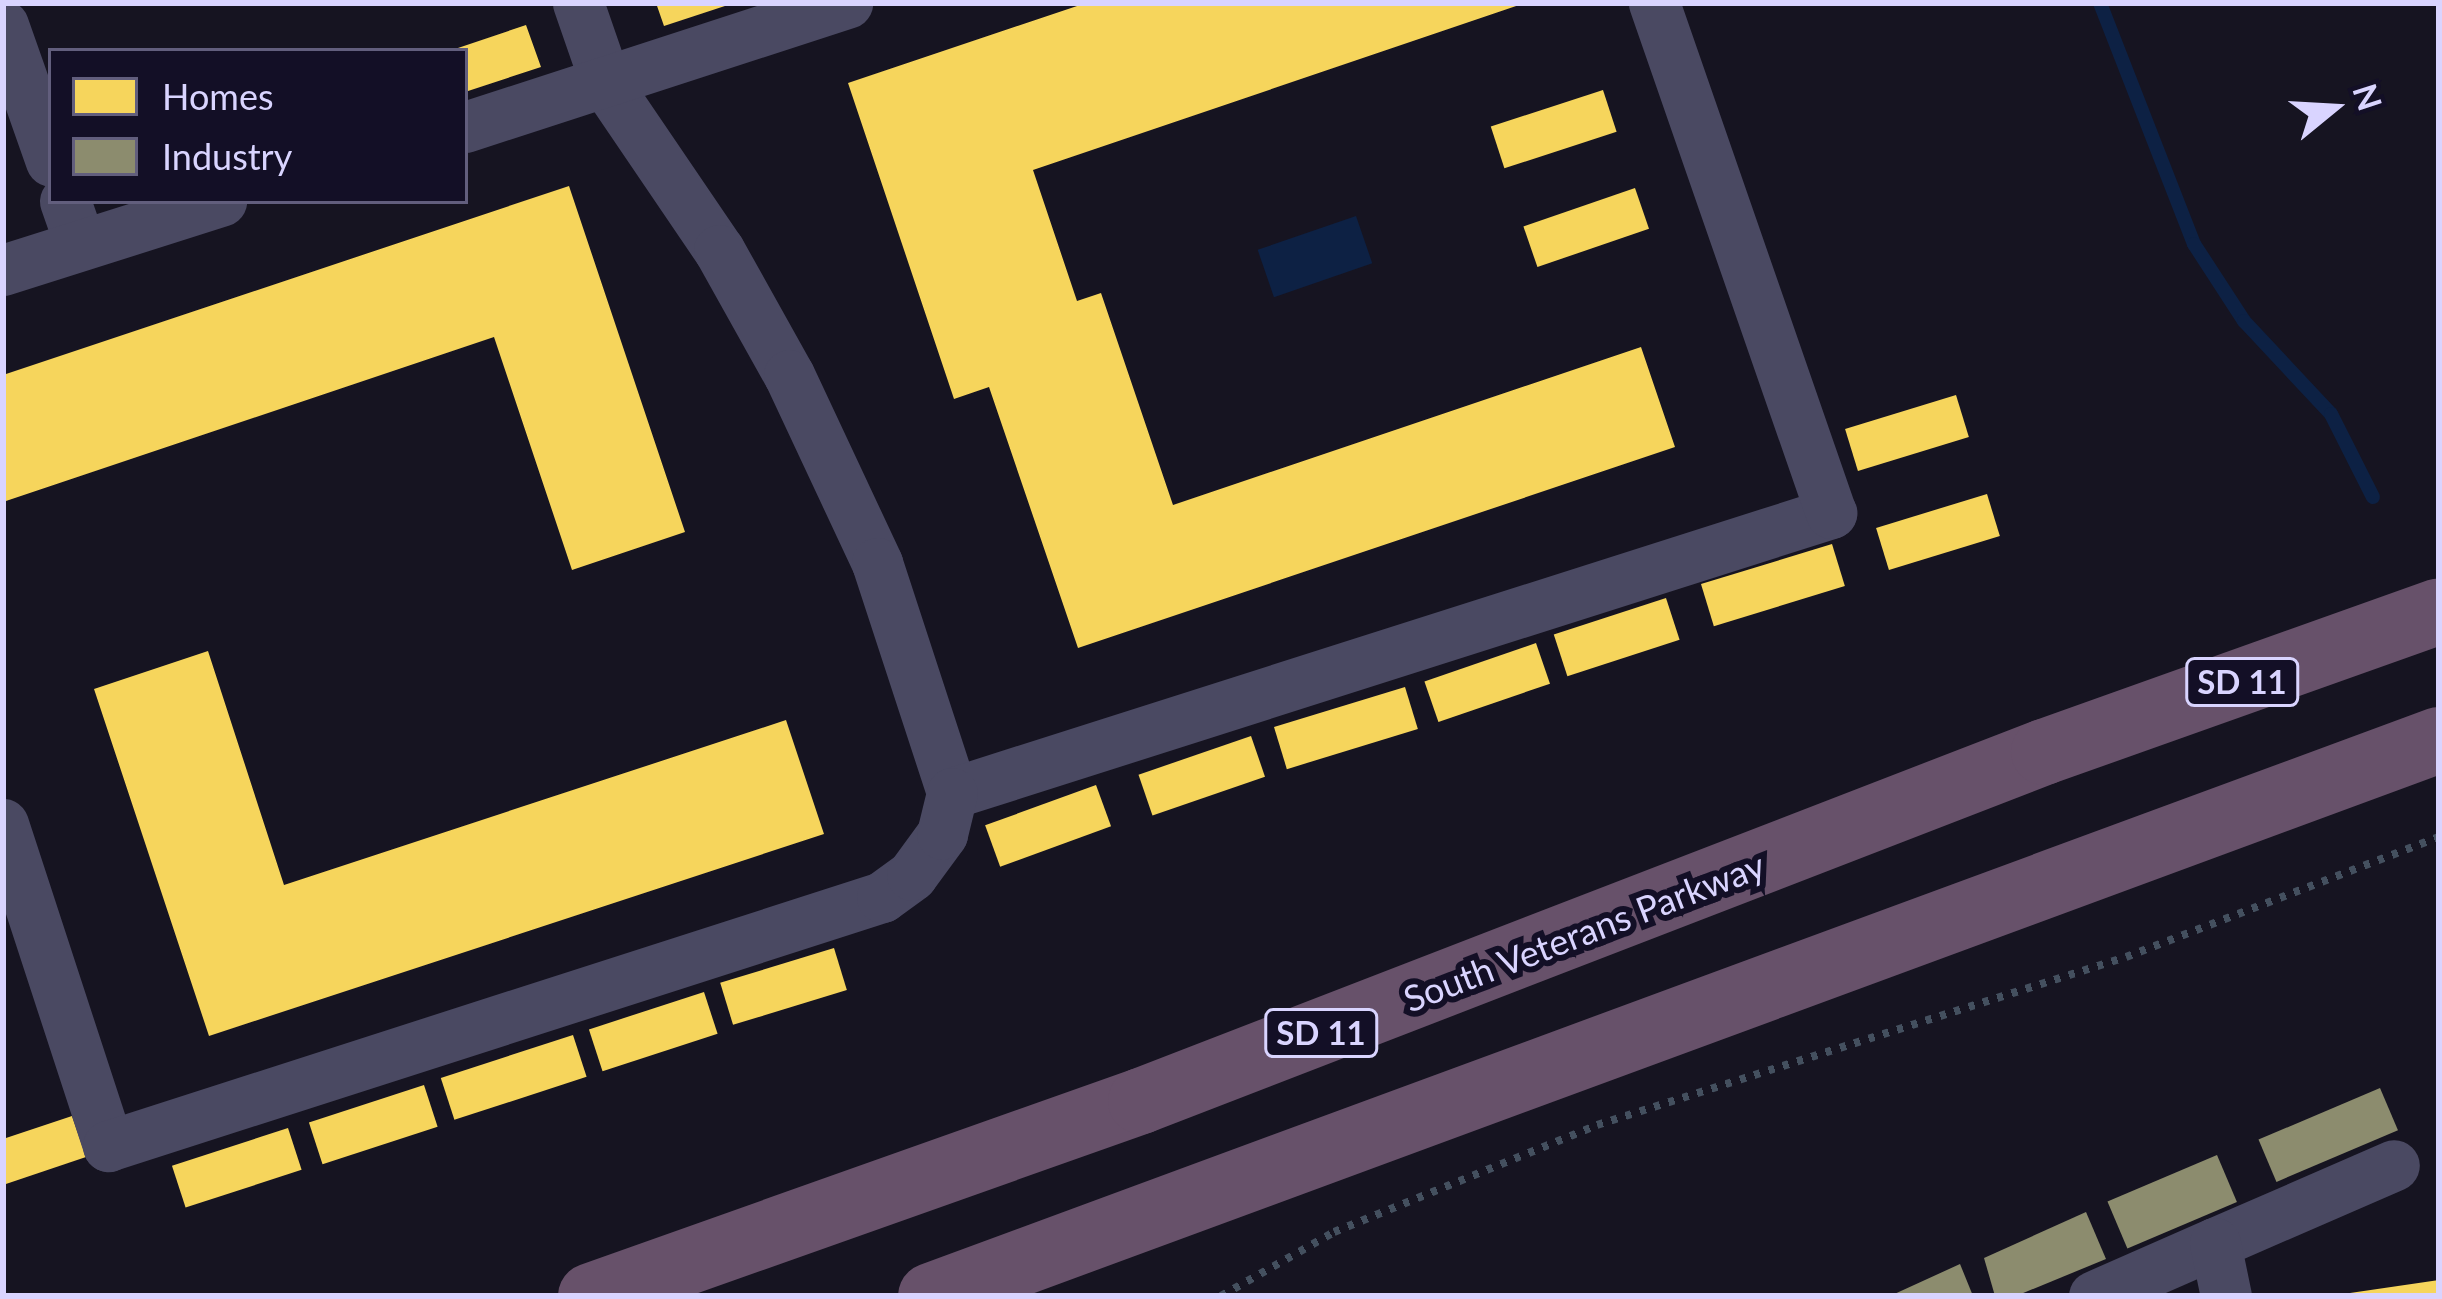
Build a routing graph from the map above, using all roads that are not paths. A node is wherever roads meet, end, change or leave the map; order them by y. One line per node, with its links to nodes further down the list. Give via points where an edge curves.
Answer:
1 (17, 3): 5 (street)
2 (578, 3): 7 (street)
3 (847, 3): 7 (street)
4 (1654, 3): 15 (street, via 1831,513)
5 (3, 8)
6 (3, 25): 9 (street)
7 (606, 84): 8 (street); 15 (street, via 718,250 789,376 877,563)
8 (468, 126)
9 (48, 152)
10 (200, 204): 11 (street)
11 (72, 222): 12 (street)
12 (3, 270)
13 (2439, 611): 19 (highway, South Veterans Parkway / SD 11, via 2044,752 1141,1101)
14 (2439, 740): 20 (highway)
15 (952, 793): 16 (street, via 942,834 912,875 882,897 107,1146)
16 (3, 824)
17 (2395, 1165): 18 (street)
18 (2215, 1243): 21 (street); 22 (street)
19 (591, 1296)
20 (931, 1296)
21 (2094, 1296)
22 (2225, 1296)

